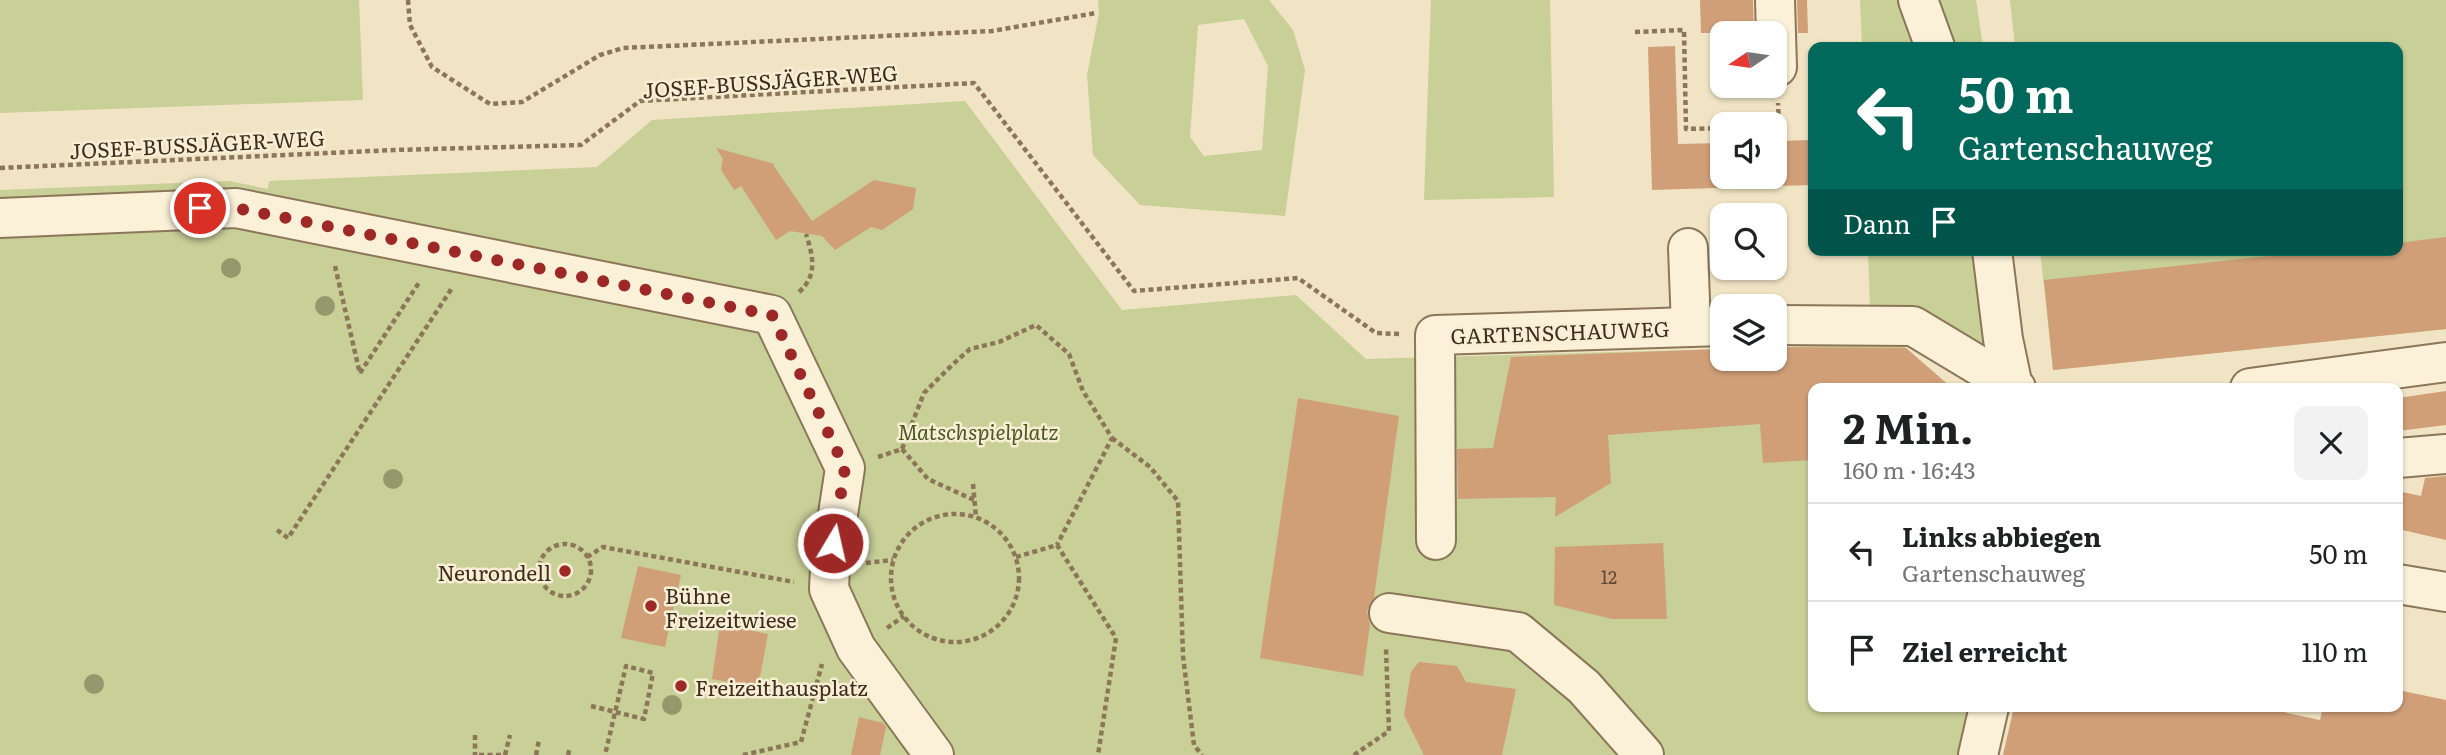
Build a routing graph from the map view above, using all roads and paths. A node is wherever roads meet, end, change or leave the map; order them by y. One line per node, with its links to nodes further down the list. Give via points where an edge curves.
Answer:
1 (408, 0): 4 (path, via 410,24 432,67 490,104 522,102 600,55 623,48 992,31)
2 (1775, 0): 5 (street)
3 (1918, 0): 7 (street)
4 (1096, 13)
5 (1776, 21)
6 (1635, 32): 8 (path, via 1684,30 1686,129)
7 (1933, 42)
8 (1710, 128)
9 (0, 168): 19 (path, JOSEF-BUSSJÄGER-WEG, via 581,145 640,101 974,83 1134,291 1298,278 1376,333)
10 (0, 218): 11 (street, via 236,208)
11 (326, 226): 14 (street); 14 (path, via 360,374)
12 (806, 234): 16 (path, via 814,259 810,282)
13 (1688, 248): 18 (street)
14 (457, 252): 16 (street); 32 (path, via 288,538)
15 (1993, 256): 22 (street)
16 (772, 315): 38 (street, via 845,468)
17 (1787, 325): 21 (street, via 1913,326)
18 (1707, 326): 19 (street, GARTENSCHAUWEG)
19 (1435, 335): 33 (street, GARTENSCHAUWEG)
20 (2446, 362): 23 (street)
21 (2006, 383)
22 (2013, 383)
23 (2288, 383)
24 (1112, 438): 25 (path, via 1083,391 1069,354 1036,325 970,349 952,365 924,393); 34 (path); 58 (path, via 1150,467 1178,501 1183,656 1194,745)
25 (902, 449): 27 (path); 30 (path, via 928,480)
26 (2446, 454): 28 (street)
27 (884, 456)
28 (2403, 458)
29 (973, 484): 30 (path)
30 (974, 500): 31 (path)
31 (976, 517): 36 (path, via 1001,533); 41 (path, via 943,514 913,529 901,543 890,576)
32 (277, 530)
33 (1436, 540)
34 (1056, 545): 36 (path); 57 (path, via 1116,638)
35 (587, 557): 35 (path, via 573,545 547,551 539,566 542,584 555,595 578,593 589,580); 38 (path, via 603,547)
36 (1016, 557): 41 (path, via 1015,598 1006,616 987,634 962,642 945,641 929,637)
37 (2403, 585): 39 (street)
38 (829, 589): 42 (street)
39 (2446, 592)
40 (1389, 612): 59 (street, via 1518,632 1584,688)
41 (904, 616): 42 (path)
42 (856, 648): 55 (path, via 823,662 801,742); 56 (street)
43 (590, 706): 45 (path)
44 (1988, 712): 60 (street)
45 (615, 713): 45 (path, via 626,667 653,673 644,719); 54 (path)
46 (475, 735): 50 (path)
47 (510, 736): 51 (path)
48 (539, 740): 52 (path)
49 (570, 747): 53 (path)
50 (477, 755): 51 (path)
51 (504, 755)
52 (536, 755)
53 (568, 755)
54 (605, 755)
55 (743, 755)
56 (934, 755)
57 (1098, 755)
58 (1202, 755)
59 (1644, 755)
60 (1978, 755)

